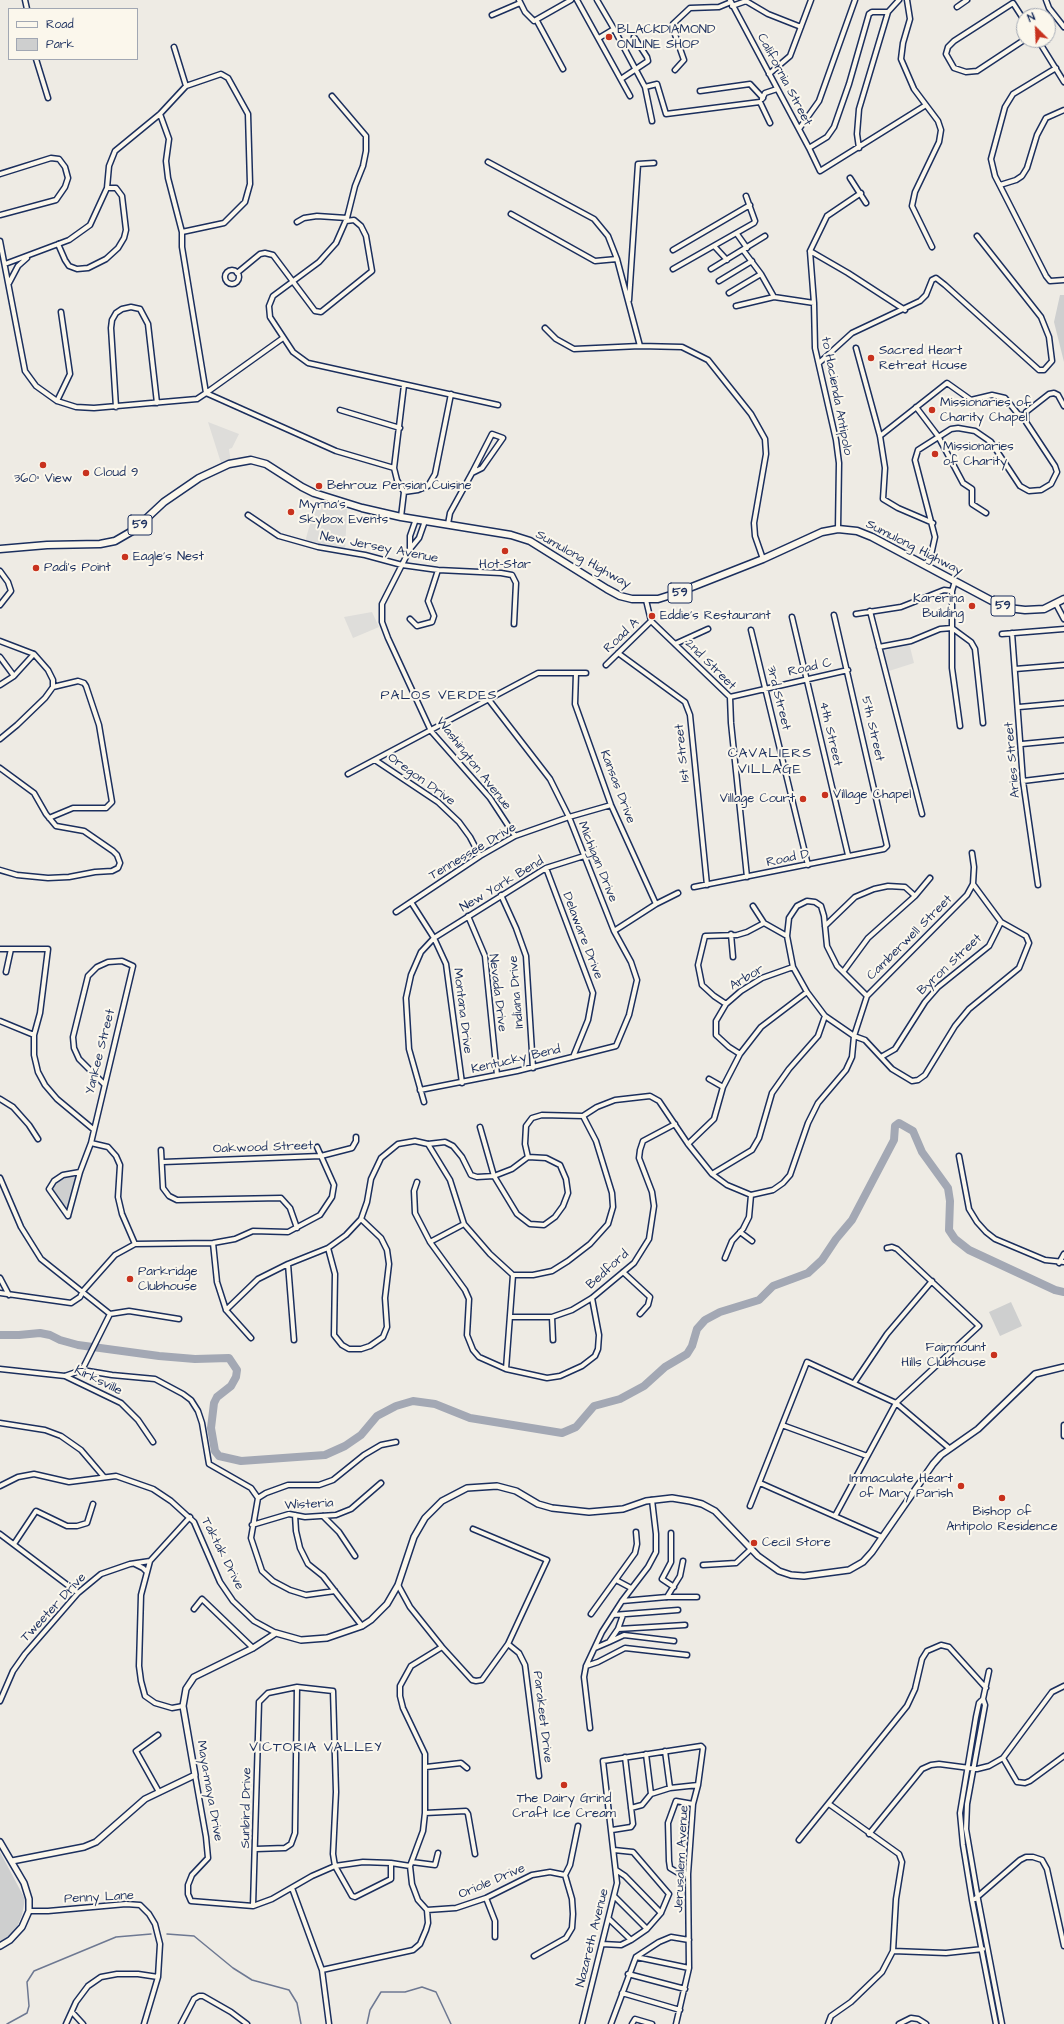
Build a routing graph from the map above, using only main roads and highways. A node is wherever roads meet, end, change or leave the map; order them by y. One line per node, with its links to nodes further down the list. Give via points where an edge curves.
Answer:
1 (0, 549): 2 (main road, Sumulong Highway / 59, via 116,541 134,530 164,502 194,481 224,466 247,460 266,464 314,493 362,508 416,520 511,535 530,541 620,596 632,599 646,600 674,594 763,559 822,532 838,529 857,531 1008,608 1044,609 1058,606)
2 (1064, 600)

